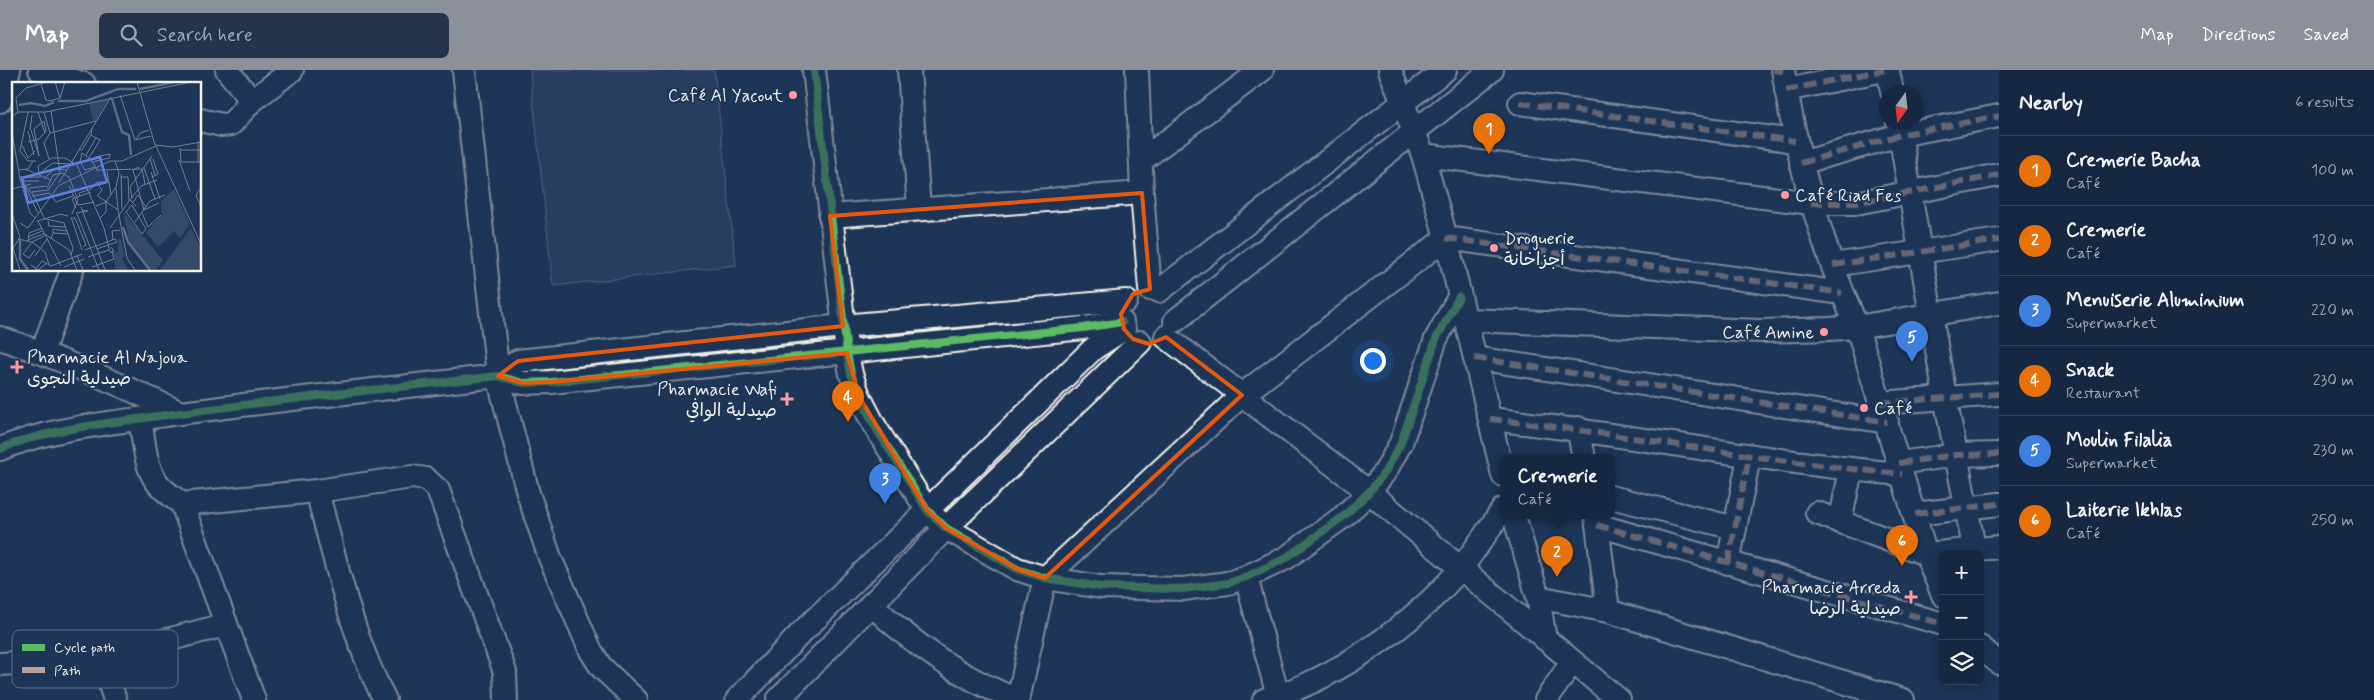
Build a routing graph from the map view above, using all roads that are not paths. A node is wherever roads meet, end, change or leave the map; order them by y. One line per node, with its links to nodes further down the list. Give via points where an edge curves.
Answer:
1 (9, 70): 18 (street)
2 (40, 70): 16 (street)
3 (228, 70): 19 (street)
4 (292, 70): 19 (street)
5 (464, 70): 59 (street)
6 (814, 70): 37 (street)
7 (909, 70): 36 (street)
8 (1138, 70): 30 (street)
9 (1262, 70): 30 (street)
10 (1390, 70): 21 (street)
11 (1445, 70): 21 (street)
12 (1492, 70): 27 (street)
13 (1884, 70): 15 (street)
14 (1888, 70): 17 (street)
15 (1781, 75): 28 (street)
16 (75, 78)
17 (1891, 85)
18 (0, 101)
19 (252, 101): 23 (street, via 231,124)
20 (1520, 102): 28 (street)
21 (1404, 103): 27 (street); 43 (street)
22 (1999, 116): 24 (street)
23 (201, 120)
24 (1924, 126)
25 (1896, 130): 31 (street)
26 (1899, 130): 34 (street)
27 (1414, 131): 29 (street); 53 (street)
28 (1796, 141): 31 (street)
29 (1423, 155): 35 (street); 38 (street)
30 (1142, 160): 33 (street)
31 (1801, 163): 35 (street)
32 (1999, 175): 34 (street)
33 (1142, 193): 36 (street); 43 (street)
34 (1910, 194): 35 (street, via 1856,202); 40 (street)
35 (1811, 203): 41 (street)
36 (919, 209): 37 (street)
37 (830, 216): 50 (street)
38 (1446, 238): 44 (street); 45 (street); 61 (street)
39 (1999, 240): 40 (street)
40 (1919, 252): 41 (street); 47 (street)
41 (1833, 265): 44 (street)
42 (72, 271): 56 (street)
43 (1154, 290): 49 (street, via 1141,290); 53 (street, via 1166,296 1172,304)
44 (1842, 293): 51 (street)
45 (1459, 297): 48 (street); 79 (street, via 1433,346 1401,443)
46 (1999, 303): 47 (street)
47 (1931, 315): 51 (street); 62 (street)
48 (1466, 320): 51 (street, via 1761,331); 58 (street)
49 (1128, 323): 50 (street); 52 (street); 53 (street, via 1149,344); 55 (street); 91 (street)
50 (843, 326): 57 (street); 59 (street, via 518,360)
51 (1858, 327): 64 (street)
52 (1083, 328): 55 (street); 57 (street)
53 (1171, 329): 61 (street)
54 (0, 338): 56 (street)
55 (1093, 349): 84 (street)
56 (42, 352): 63 (street)
57 (847, 353): 59 (street, via 551,382 523,383); 84 (street, via 859,396)
58 (1476, 358): 64 (street); 66 (street)
59 (498, 376): 63 (street); 117 (street, via 528,493 561,585 601,667)
60 (1999, 394): 62 (street)
61 (1242, 395): 79 (street); 99 (street)
62 (1945, 397): 64 (street); 73 (street)
63 (181, 413): 65 (street)
64 (1884, 413): 76 (street)
65 (140, 419): 69 (street, via 41,434); 81 (street, via 155,479)
66 (1490, 419): 67 (street); 75 (street)
67 (1578, 428): 71 (street); 74 (street)
68 (0, 432): 69 (street)
69 (23, 441): 70 (street)
70 (0, 449)
71 (1583, 454)
72 (1999, 454): 73 (street)
73 (1956, 455): 76 (street); 83 (street)
74 (1749, 457): 77 (street); 92 (street)
75 (1500, 462)
76 (1900, 468): 77 (street); 87 (street)
77 (1851, 470): 90 (street)
78 (317, 491): 81 (street); 115 (street, via 361,645); 116 (street, via 412,477 432,483 438,490 505,672)
79 (1369, 492): 97 (street); 98 (street, via 1320,535 1286,558)
80 (1615, 498): 92 (street)
81 (182, 504): 105 (street)
82 (1999, 504): 83 (street)
83 (1967, 507): 87 (street); 94 (street)
84 (927, 510): 91 (street); 118 (street)
85 (1500, 513): 97 (street)
86 (1817, 513): 90 (street)
87 (1915, 514): 95 (street)
88 (1515, 519): 101 (street)
89 (1596, 520): 96 (street); 103 (street)
90 (1840, 522): 95 (street)
91 (946, 528): 99 (street, via 1017,569); 102 (street)
92 (1735, 528): 96 (street)
93 (1999, 547): 94 (street)
94 (1974, 548): 95 (street)
95 (1926, 554): 100 (street)
96 (1728, 563): 104 (street)
97 (1461, 568): 107 (street); 112 (street, via 1418,612 1370,648)
98 (1246, 577): 99 (street, via 1228,583 1183,589 1102,587); 112 (street)
99 (1045, 578): 120 (street)
100 (1939, 585)
101 (1538, 597): 103 (street); 107 (street)
102 (871, 604): 119 (street); 120 (street, via 900,631 946,665 985,687)
103 (1608, 611): 123 (street)
104 (1939, 623)
105 (225, 625): 106 (street); 114 (street)
106 (178, 637)
107 (1545, 639): 109 (street)
108 (1984, 650): 110 (street)
109 (1572, 662): 121 (street); 122 (street)
110 (1999, 663)
111 (111, 688): 113 (street)
112 (1273, 699)
113 (115, 700)
114 (254, 700)
115 (385, 700)
116 (506, 700)
117 (636, 700)
118 (737, 700)
119 (778, 700)
120 (1018, 700)
121 (1546, 700)
122 (1619, 700)
123 (1904, 700)

